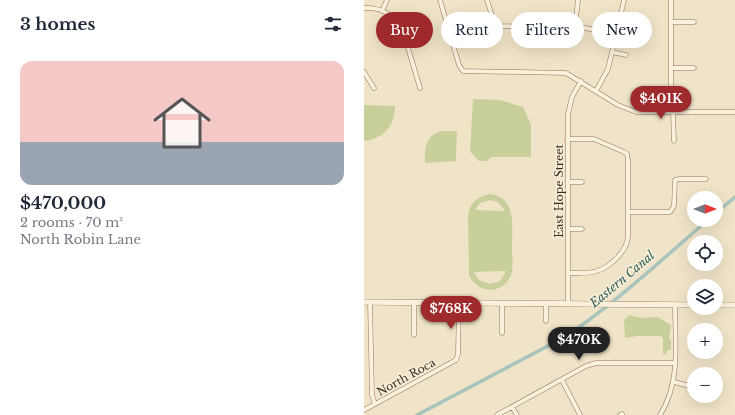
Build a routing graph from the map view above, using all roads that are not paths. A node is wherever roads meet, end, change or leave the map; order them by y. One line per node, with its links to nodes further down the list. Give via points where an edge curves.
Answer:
1 (387, 0): 8 (street)
2 (440, 0): 20 (street, via 462,70 559,72)
3 (487, 0): 13 (street, via 496,25)
4 (578, 0): 9 (street)
5 (624, 0): 10 (street)
6 (670, 0): 11 (street)
7 (364, 8): 8 (street)
8 (382, 11): 22 (street, via 393,18 403,31)
9 (577, 12)
10 (621, 12)
11 (671, 22): 12 (street); 17 (street)
12 (694, 22)
13 (511, 25)
14 (613, 48): 15 (street)
15 (612, 52): 16 (street); 23 (street, via 606,73)
16 (626, 55)
17 (671, 68): 18 (street); 24 (street)
18 (694, 68)
19 (364, 72): 21 (street)
20 (581, 81): 23 (street); 26 (street, East Hope Street, via 569,106)
21 (374, 88)
22 (420, 88)
23 (596, 91): 24 (street, via 628,110)
24 (672, 112): 25 (street); 27 (street)
25 (735, 112)
26 (568, 139): 29 (street, East Hope Street); 31 (street, via 594,140 627,154)
27 (674, 141)
28 (706, 179): 31 (street, via 675,180 674,206 670,212)
29 (568, 182): 30 (street); 32 (street, East Hope Street)
30 (582, 182)
31 (628, 212): 34 (street, via 628,241 621,253 599,271)
32 (568, 229): 33 (street); 34 (street, East Hope Street)
33 (582, 229)
34 (568, 272): 40 (street, East Hope Street)
35 (367, 302): 36 (main road); 52 (street, via 372,395)
36 (414, 303): 37 (main road); 47 (street)
37 (459, 303): 38 (main road); 52 (street, North Roca, via 456,360)
38 (502, 304): 39 (main road); 46 (street)
39 (546, 304): 40 (main road); 45 (street)
40 (568, 304): 41 (main road)
41 (676, 305): 42 (main road); 48 (street)
42 (687, 305)
43 (723, 305): 44 (main road)
44 (735, 305)
45 (546, 321)
46 (502, 333)
47 (414, 335)
48 (676, 363): 49 (street, via 596,363); 50 (street)
49 (562, 380): 53 (street); 57 (street)
50 (674, 382): 51 (street); 58 (street, via 670,397)
51 (687, 385)
52 (375, 404): 54 (street, North Roca)
53 (512, 407): 55 (street); 56 (street)
54 (364, 410)
55 (497, 415)
56 (517, 415)
57 (580, 415)
58 (660, 415)

